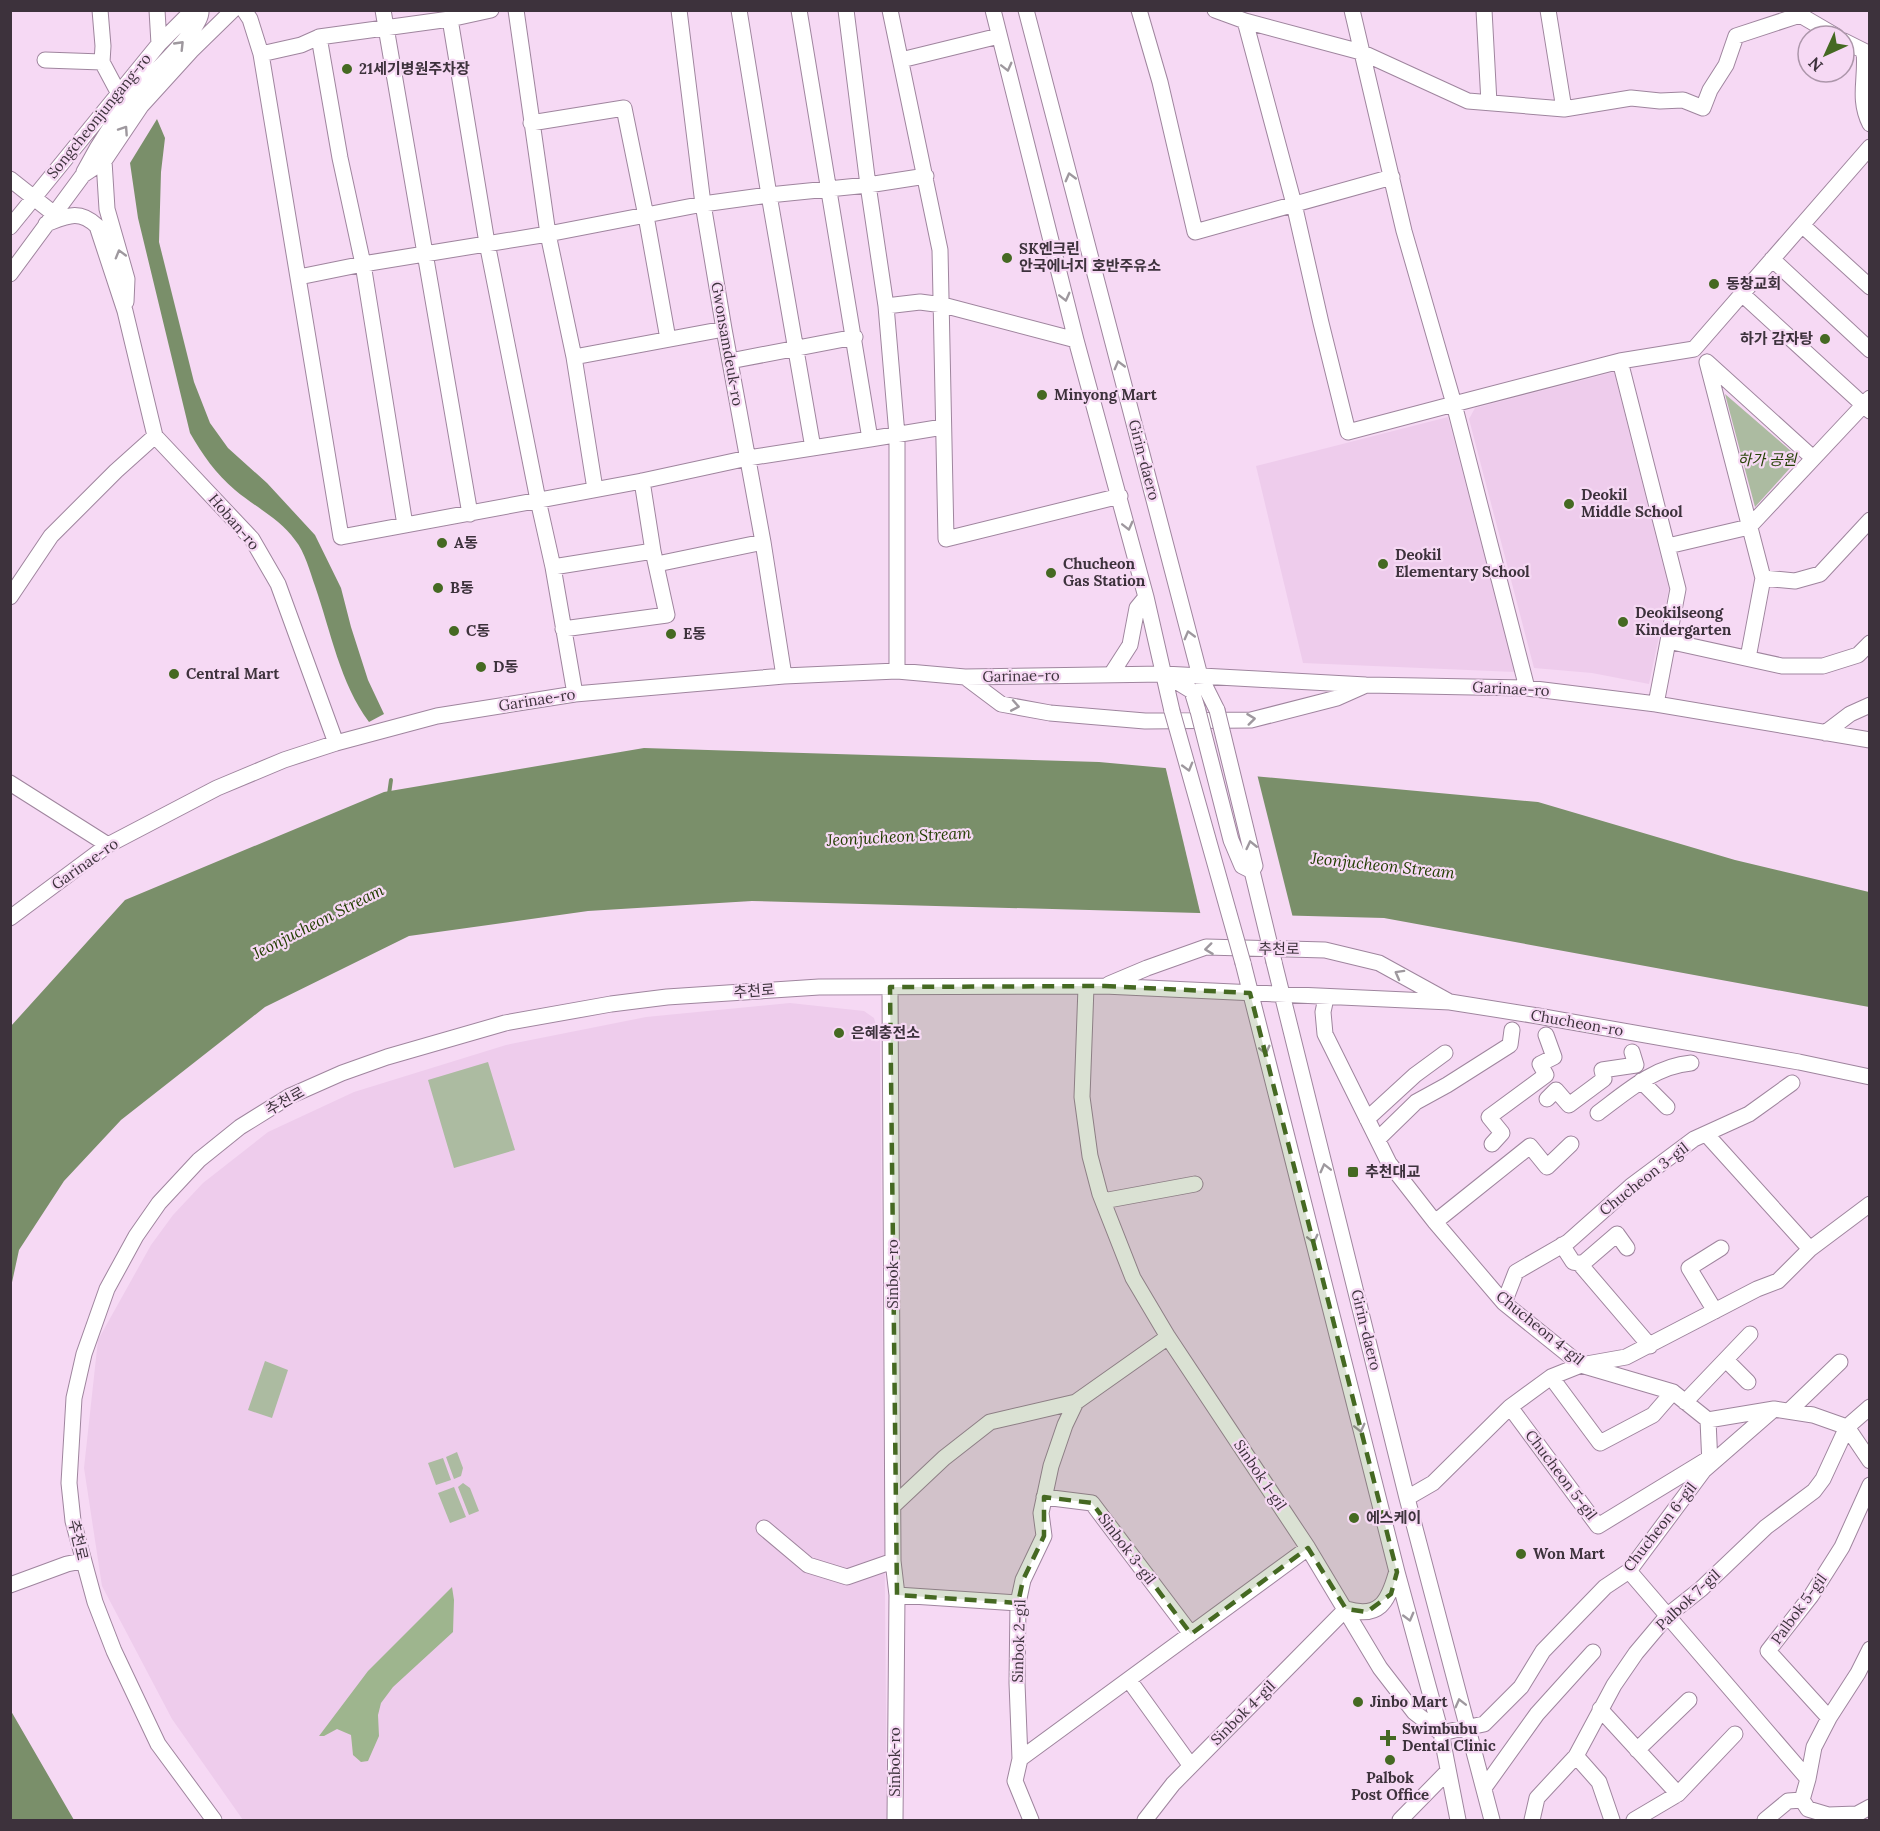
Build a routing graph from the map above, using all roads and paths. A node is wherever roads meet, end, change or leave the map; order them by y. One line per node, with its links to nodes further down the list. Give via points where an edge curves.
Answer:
1 (100, 10): 33 (street)
2 (157, 10): 27 (street)
3 (244, 10): 30 (street)
4 (383, 10): 24 (street)
5 (491, 10): 21 (street)
6 (516, 10): 37 (street)
7 (679, 10): 49 (street, Gwonsamdeuk-ro)
8 (740, 10): 47 (street)
9 (799, 10): 46 (street)
10 (846, 10): 45 (street)
11 (890, 10): 32 (street)
12 (993, 10): 25 (street, Girin-daero)
13 (1026, 10): 110 (street, Girin-daero, one-way to 13)
14 (1139, 10): 50 (street, via 1195,232)
15 (1215, 10): 22 (street)
16 (1352, 10): 29 (street)
17 (1484, 10): 35 (street)
18 (1548, 10): 36 (street)
19 (195, 12): 20 (street); 27 (street, Songcheonjungang-ro); 41 (street, one-way to 19, via 101,140 142,85 195,30)
20 (230, 12): 40 (street, Songcheonjungang-ro, one-way to 20, via 141,106)
21 (450, 19): 24 (street); 56 (street)
22 (1245, 21): 29 (street); 50 (street)
23 (1815, 24): 36 (street, via 1800,15 1736,36 1703,108 1683,100 1631,98)
24 (386, 27): 26 (street); 57 (street)
25 (999, 36): 32 (street); 70 (street, Girin-daero, one-way to 70)
26 (319, 37): 30 (street); 59 (street)
27 (159, 44): 34 (street, Songcheonjungang-ro)
28 (1867, 49): 38 (street, via 1861,88)
29 (1361, 52): 35 (street, via 1468,101); 43 (street)
30 (261, 54): 61 (street)
31 (45, 60): 33 (street)
32 (901, 60): 42 (street)
33 (102, 62): 34 (street)
34 (118, 92): 48 (street, Songcheonjungang-ro)
35 (1489, 103): 36 (street)
36 (1564, 109)
37 (531, 123): 51 (street, via 624,108); 55 (street)
38 (1869, 124)
39 (1869, 147): 53 (street)
40 (104, 161): 41 (street, Songcheonjungang-ro); 66 (street, Hoban-ro, one-way to 40, via 127,279 107,210)
41 (83, 175): 52 (street, Songcheonjungang-ro)
42 (926, 176): 45 (street); 64 (street, via 940,250)
43 (1392, 177): 50 (street); 78 (street)
44 (10, 179): 48 (street)
45 (868, 185): 46 (street); 65 (street)
46 (830, 189): 47 (street); 68 (street)
47 (769, 195): 49 (street); 71 (street)
48 (33, 197): 52 (street); 54 (street, Songcheonjungang-ro)
49 (704, 204): 51 (street); 67 (street, Gwonsamdeuk-ro)
50 (1294, 204): 78 (street, via 1348,432)
51 (646, 216): 55 (street); 69 (street)
52 (50, 218): 60 (street, Songcheonjungang-ro); 66 (street, Hoban-ro, via 71,215 88,218 97,226)
53 (1802, 225): 58 (street); 62 (street)
54 (10, 227)
55 (548, 234): 56 (street); 74 (street)
56 (487, 243): 57 (street); 90 (street)
57 (424, 254): 59 (street); 91 (street)
58 (1772, 259): 63 (street); 73 (street)
59 (363, 264): 61 (street); 93 (street)
60 (10, 274)
61 (299, 277): 93 (street, via 341,537)
62 (1868, 283)
63 (1742, 294): 72 (street); 79 (street)
64 (943, 305): 65 (street, via 920,302); 70 (street); 80 (street)
65 (886, 306): 81 (street)
66 (125, 312): 82 (street, Hoban-ro)
67 (723, 329): 69 (street); 75 (street, Gwonsamdeuk-ro)
68 (855, 337): 71 (street); 83 (street)
69 (668, 339): 74 (street)
70 (1076, 340): 89 (street, Girin-daero)
71 (796, 349): 75 (street); 84 (street)
72 (1694, 350): 76 (street); 77 (street)
73 (1869, 350)
74 (574, 357): 88 (street)
75 (730, 361): 85 (street, Gwonsamdeuk-ro)
76 (1620, 361): 78 (street); 96 (street)
77 (1707, 362): 86 (street); 94 (street)
78 (1454, 404): 113 (street)
79 (1867, 405): 86 (street)
80 (943, 427): 81 (street); 89 (street, via 946,539)
81 (897, 435): 83 (street); 106 (street)
82 (155, 436): 100 (street, via 51,536); 119 (street, Hoban-ro, via 252,539 268,566)
83 (870, 439): 84 (street)
84 (813, 448): 85 (street)
85 (748, 458): 87 (street); 95 (street, Gwonsamdeuk-ro)
86 (1813, 458): 94 (street)
87 (642, 481): 88 (street); 97 (street)
88 (595, 489): 90 (street)
89 (1120, 496): 101 (street, Girin-daero, one-way to 101)
90 (538, 500): 91 (street); 98 (street)
91 (470, 514): 93 (street)
92 (1869, 520): 99 (street, via 1820,574 1795,581)
93 (405, 525)
94 (1749, 527): 96 (street); 99 (street)
95 (763, 542): 97 (street); 109 (street, Gwonsamdeuk-ro)
96 (1668, 546): 103 (street, via 1678,589)
97 (655, 557): 98 (street); 102 (street, via 667,615)
98 (553, 567): 102 (street)
99 (1763, 578): 105 (street)
100 (10, 597)
101 (1146, 597): 107 (street, via 1137,608 1130,645); 108 (street, Girin-daero)
102 (563, 628): 114 (street)
103 (1668, 641): 105 (street); 115 (street)
104 (1869, 643): 105 (street, via 1858,655 1823,666 1782,666)
105 (1748, 658)
106 (897, 671): 109 (street, Garinae-ro); 111 (street, Garinae-ro)
107 (1112, 673): 108 (street, Garinae-ro); 111 (street, Garinae-ro)
108 (1164, 674): 110 (street, Garinae-ro); 122 (street, Girin-daero, bridge, via 1192,691 1231,840 1242,866); 127 (street, Girin-daero, one-way to 127, bridge)
109 (784, 676): 114 (street, Garinae-ro)
110 (1200, 676): 112 (street, Garinae-ro); 122 (street, Girin-daero, one-way to 110, bridge, via 1256,866 1217,710)
111 (965, 677): 112 (street, one-way to 112, via 1001,704 1050,713 1145,721 1251,720 1337,698)
112 (1366, 685): 113 (street, Garinae-ro)
113 (1527, 688): 115 (street, Garinae-ro)
114 (574, 694): 119 (street, Garinae-ro, via 437,716)
115 (1656, 704): 117 (street, Garinae-ro)
116 (1869, 705): 117 (street)
117 (1825, 733): 118 (street, Garinae-ro)
118 (1869, 740)
119 (336, 742): 121 (street, Garinae-ro, via 217,788)
120 (10, 783): 121 (street)
121 (108, 846): 123 (street, Garinae-ro)
122 (1252, 871): 128 (street, Girin-daero, bridge)
123 (10, 918)
124 (1104, 986): 126 (street, 추천로); 127 (street, 추천로); 129 (street, 추천로, one-way to 124, via 1379,963 1325,950 1206,947)
125 (890, 987): 126 (street, 추천로); 178 (street, Sinbok-ro); 182 (street, 추천로, via 819,987 667,997 505,1023 342,1073 290,1096 240,1127 199,1160 159,1203 118,1266 97,1311 74,1398 69,1483)
126 (1086, 987): 148 (street, Sinbok 1-gil, via 1082,1096 1090,1156)
127 (1250, 993): 128 (street, 추천로); 184 (street, Girin-daero, one-way to 184)
128 (1282, 995): 130 (street, Chucheon-ro); 177 (street, Girin-daero, one-way to 128)
129 (1450, 1002): 130 (street, Chucheon-ro); 136 (street, Chucheon-ro)
130 (1324, 1005): 142 (street, Chucheon 4-gil, via 1325,1034)
131 (1512, 1030): 144 (street, Chucheon-ro, via 1510,1046 1416,1102)
132 (1546, 1035): 145 (street, Chucheon-ro, via 1554,1057 1540,1064 1546,1075 1489,1117 1502,1133)
133 (1632, 1052): 139 (street, Chucheon-ro, via 1636,1065 1602,1070 1604,1079 1569,1105 1556,1090)
134 (1445, 1053): 142 (street)
135 (1691, 1063): 137 (street, via 1676,1064)
136 (1869, 1077)
137 (1641, 1081): 140 (street); 141 (street)
138 (1792, 1083): 143 (street, Chucheon 3-gil, via 1749,1114)
139 (1546, 1099)
140 (1667, 1107)
141 (1598, 1113)
142 (1367, 1119): 144 (street, Chucheon 4-gil)
143 (1707, 1135): 151 (street, Chucheon 3-gil, via 1694,1139 1631,1186); 154 (street)
144 (1378, 1139): 150 (street, Chucheon 4-gil, via 1389,1163)
145 (1492, 1144)
146 (1571, 1144): 150 (street, via 1547,1167 1530,1146)
147 (1195, 1184): 148 (street)
148 (1102, 1201): 159 (street, Sinbok 1-gil, via 1133,1278)
149 (1869, 1204): 154 (street)
150 (1435, 1222): 156 (street, Chucheon 4-gil)
151 (1562, 1245): 155 (street, via 1573,1262); 156 (street, Chucheon 3-gil, via 1516,1272)
152 (1628, 1248): 155 (street, Chucheon 3-gil, via 1617,1234)
153 (1721, 1248): 157 (street, via 1689,1268)
154 (1810, 1250): 157 (street, via 1778,1281)
155 (1581, 1265): 160 (street)
156 (1504, 1303): 163 (street, Chucheon 4-gil)
157 (1715, 1311): 160 (street)
158 (1750, 1334): 161 (street)
159 (1168, 1337): 167 (street); 180 (street, Sinbok 1-gil)
160 (1650, 1346): 163 (street, via 1626,1357)
161 (1726, 1360): 165 (street); 166 (street)
162 (1840, 1362): 170 (street)
163 (1581, 1365): 164 (street); 166 (street, Chucheon 4-gil)
164 (1551, 1377): 166 (street, via 1600,1443); 168 (street)
165 (1748, 1382)
166 (1679, 1397): 171 (street, Chucheon 4-gil)
167 (1076, 1402): 176 (street, Sinbok 2-gil, via 1058,1446); 178 (street, via 990,1422)
168 (1510, 1407): 174 (street, Chucheon 5-gil, via 1598,1526); 177 (street, via 1433,1483)
169 (1869, 1407): 172 (street)
170 (1781, 1410): 171 (street); 172 (street, via 1813,1415); 174 (street, Chucheon 6-gil)
171 (1708, 1420): 174 (street)
172 (1847, 1427): 173 (street); 189 (street, Palbok 7-gil, via 1814,1491 1766,1527)
173 (1869, 1461)
174 (1710, 1462): 183 (street, Chucheon 6-gil)
175 (1869, 1485): 196 (street, Palbok 5-gil, via 1842,1547 1811,1596 1768,1651)
176 (1044, 1497): 187 (street, Sinbok 2-gil, via 1044,1536 1023,1580); 190 (street, Sinbok 3-gil, via 1092,1503)
177 (1407, 1498): 197 (street, Girin-daero, one-way to 177)
178 (893, 1506): 181 (street, Sinbok-ro)
179 (765, 1528): 181 (street, via 808,1565 847,1577)
180 (1308, 1548): 188 (street, Sinbok 1-gil); 190 (street)
181 (893, 1561): 186 (street, Sinbok-ro)
182 (75, 1562): 185 (street); 212 (street, 추천로, via 152,1734)
183 (1629, 1571): 189 (street); 197 (street, Chucheon 6-gil, via 1605,1587 1543,1651 1521,1687 1484,1724)
184 (1397, 1572): 188 (street, via 1391,1594 1383,1605 1358,1613); 198 (street, Girin-daero, one-way to 198)
185 (10, 1585)
186 (897, 1595): 187 (street); 213 (street, Sinbok-ro)
187 (1018, 1604): 202 (street, Sinbok 2-gil)
188 (1346, 1609): 198 (street, Sinbok 1-gil, via 1380,1668 1414,1712); 203 (street, Sinbok 4-gil)
189 (1668, 1615): 195 (street, Palbok 7-gil, via 1636,1653); 205 (street)
190 (1191, 1634): 193 (street)
191 (1869, 1649): 196 (street)
192 (1593, 1652): 206 (street, via 1537,1714)
193 (1129, 1680): 202 (street); 203 (street)
194 (1689, 1700): 200 (street)
195 (1599, 1709): 200 (street); 201 (street, Palbok 7-gil)
196 (1829, 1718): 205 (street, via 1814,1748)
197 (1466, 1729): 198 (street, Chucheon 6-gil); 206 (street, Girin-daero)
198 (1441, 1734): 204 (street, Girin-daero)
199 (1735, 1734): 207 (street)
200 (1637, 1750): 207 (street)
201 (1576, 1756): 219 (street, Palbok 7-gil, via 1537,1798); 220 (street, via 1599,1782)
202 (1020, 1759): 214 (street, Sinbok 2-gil, via 1016,1781)
203 (1191, 1766): 215 (street, Sinbok 4-gil)
204 (1448, 1771): 216 (street); 217 (street, Girin-daero)
205 (1808, 1779): 208 (street)
206 (1484, 1788): 218 (street, Girin-daero)
207 (1677, 1794): 211 (street)
208 (1802, 1800): 210 (street, via 1808,1809); 221 (street, via 1788,1801)
209 (1869, 1807): 210 (street, via 1857,1814)
210 (1830, 1818)
211 (1640, 1819)
212 (214, 1821)
213 (895, 1821)
214 (1031, 1821)
215 (1144, 1821)
216 (1400, 1821)
217 (1458, 1821)
218 (1492, 1821)
219 (1532, 1821)
220 (1612, 1821)
221 (1765, 1821)

